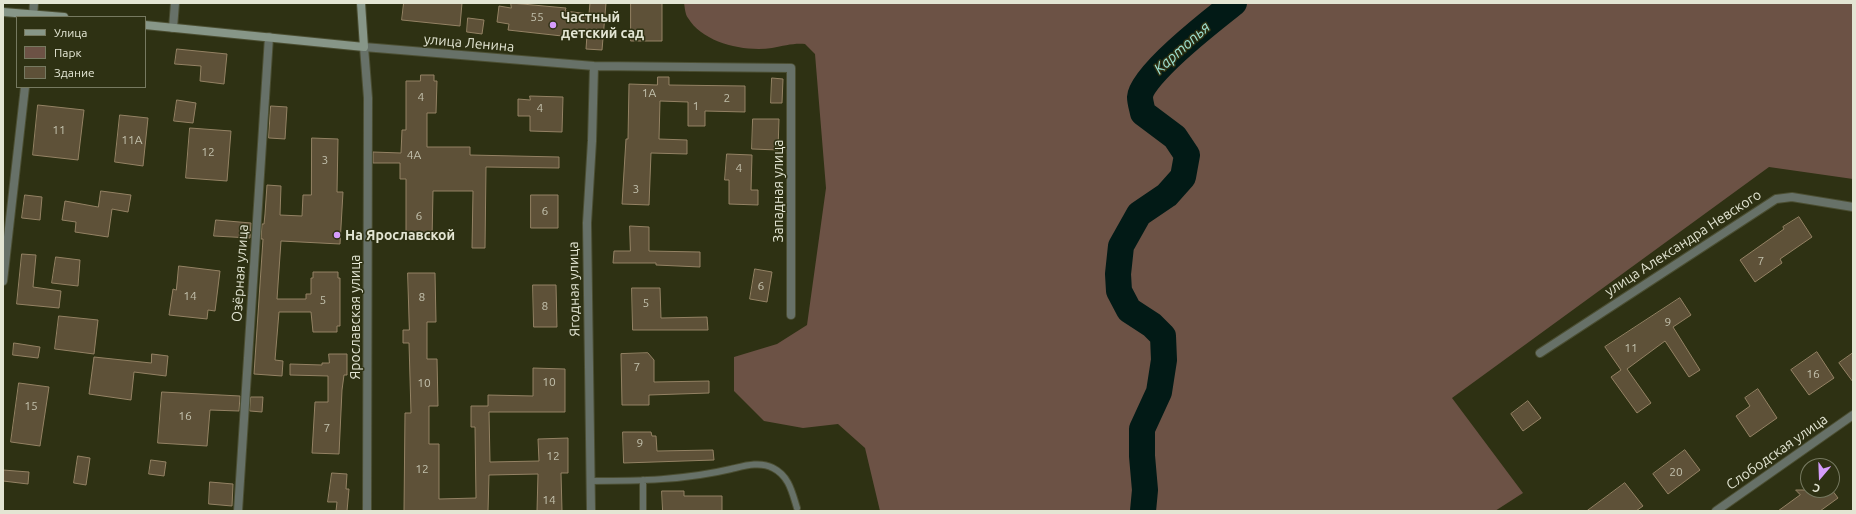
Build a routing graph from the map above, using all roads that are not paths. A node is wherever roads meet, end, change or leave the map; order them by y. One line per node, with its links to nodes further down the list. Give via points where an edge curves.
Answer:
1 (34, 3): 5 (street)
2 (174, 3): 7 (street)
3 (361, 3): 9 (main road, Ярославская улица)
4 (3, 12): 5 (main road)
5 (33, 16)
6 (146, 25): 7 (main road, улица Ленина)
7 (173, 28): 8 (main road, улица Ленина)
8 (268, 37): 9 (main road, улица Ленина); 21 (street, Озёрная улица)
9 (364, 47): 10 (street, улица Ленина); 22 (street, Ярославская улица, via 368,98)
10 (594, 66): 11 (street, улица Ленина); 19 (street, Ягодная улица, via 587,223)
11 (791, 68): 15 (street, Западная улица)
12 (25, 88): 14 (street)
13 (1853, 207): 16 (street, улица Александра Невского, via 1792,197 1776,199)
14 (3, 281)
15 (791, 315)
16 (1540, 353)
17 (1853, 415): 25 (street, Слободская улица)
18 (642, 480): 19 (lane); 20 (lane, via 696,476 763,464 787,480); 24 (lane)
19 (591, 481): 23 (street, Ягодная улица)
20 (797, 508)
21 (238, 511)
22 (367, 511)
23 (591, 511)
24 (643, 511)
25 (1716, 511)

